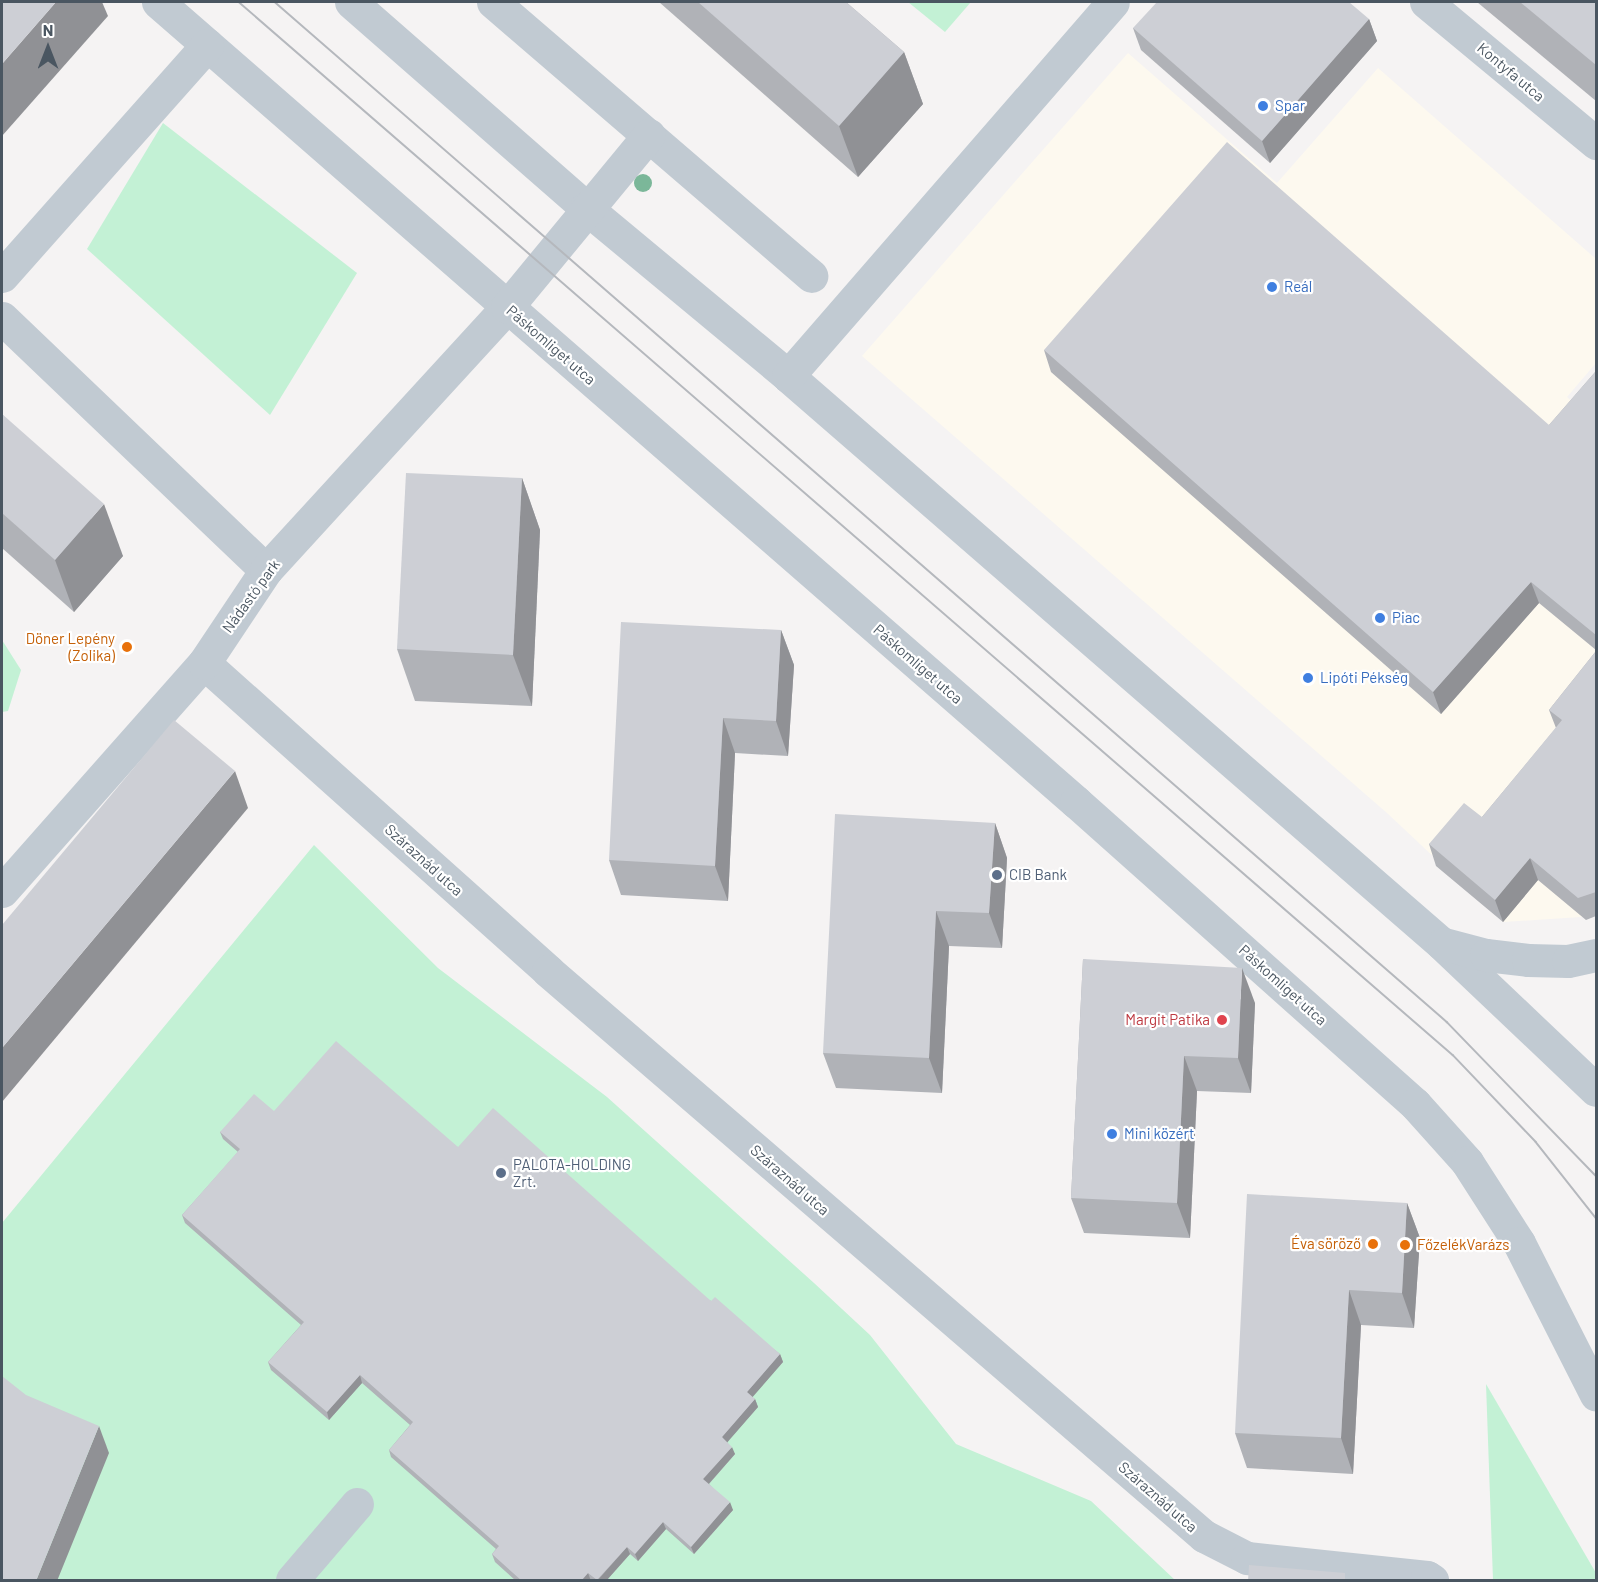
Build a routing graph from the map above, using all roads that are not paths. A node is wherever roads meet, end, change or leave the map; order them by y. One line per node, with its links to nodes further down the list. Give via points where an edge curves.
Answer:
1 (158, 2): 6 (street, Páskomliget utca)
2 (351, 2): 9 (street)
3 (493, 2): 7 (street)
4 (1113, 2): 14 (street)
5 (1426, 2): 8 (street, Kontyfa utca)
6 (207, 45): 10 (street); 12 (street, Páskomliget utca)
7 (649, 135): 9 (street, Nádastó park); 11 (street)
8 (1596, 143)
9 (586, 208): 12 (street, Nádastó park); 14 (street)
10 (2, 276)
11 (811, 276)
12 (507, 307): 15 (street, Nádastó park); 21 (street, Páskomliget utca, via 1076,802 1415,1104 1467,1162 1519,1243)
13 (2, 318): 15 (street)
14 (788, 376): 18 (street)
15 (266, 570): 16 (street, Nádastó park)
16 (204, 663): 17 (street, Nádastó park); 24 (street, Száraznád utca, via 548,971 1204,1536 1247,1558 1427,1577)
17 (2, 891)
18 (1442, 944): 19 (street, via 1528,960 1568,961); 20 (street)
19 (1596, 955)
20 (1596, 1090)
21 (1596, 1395)
22 (357, 1504): 23 (street)
23 (292, 1581)
24 (1432, 1581)

